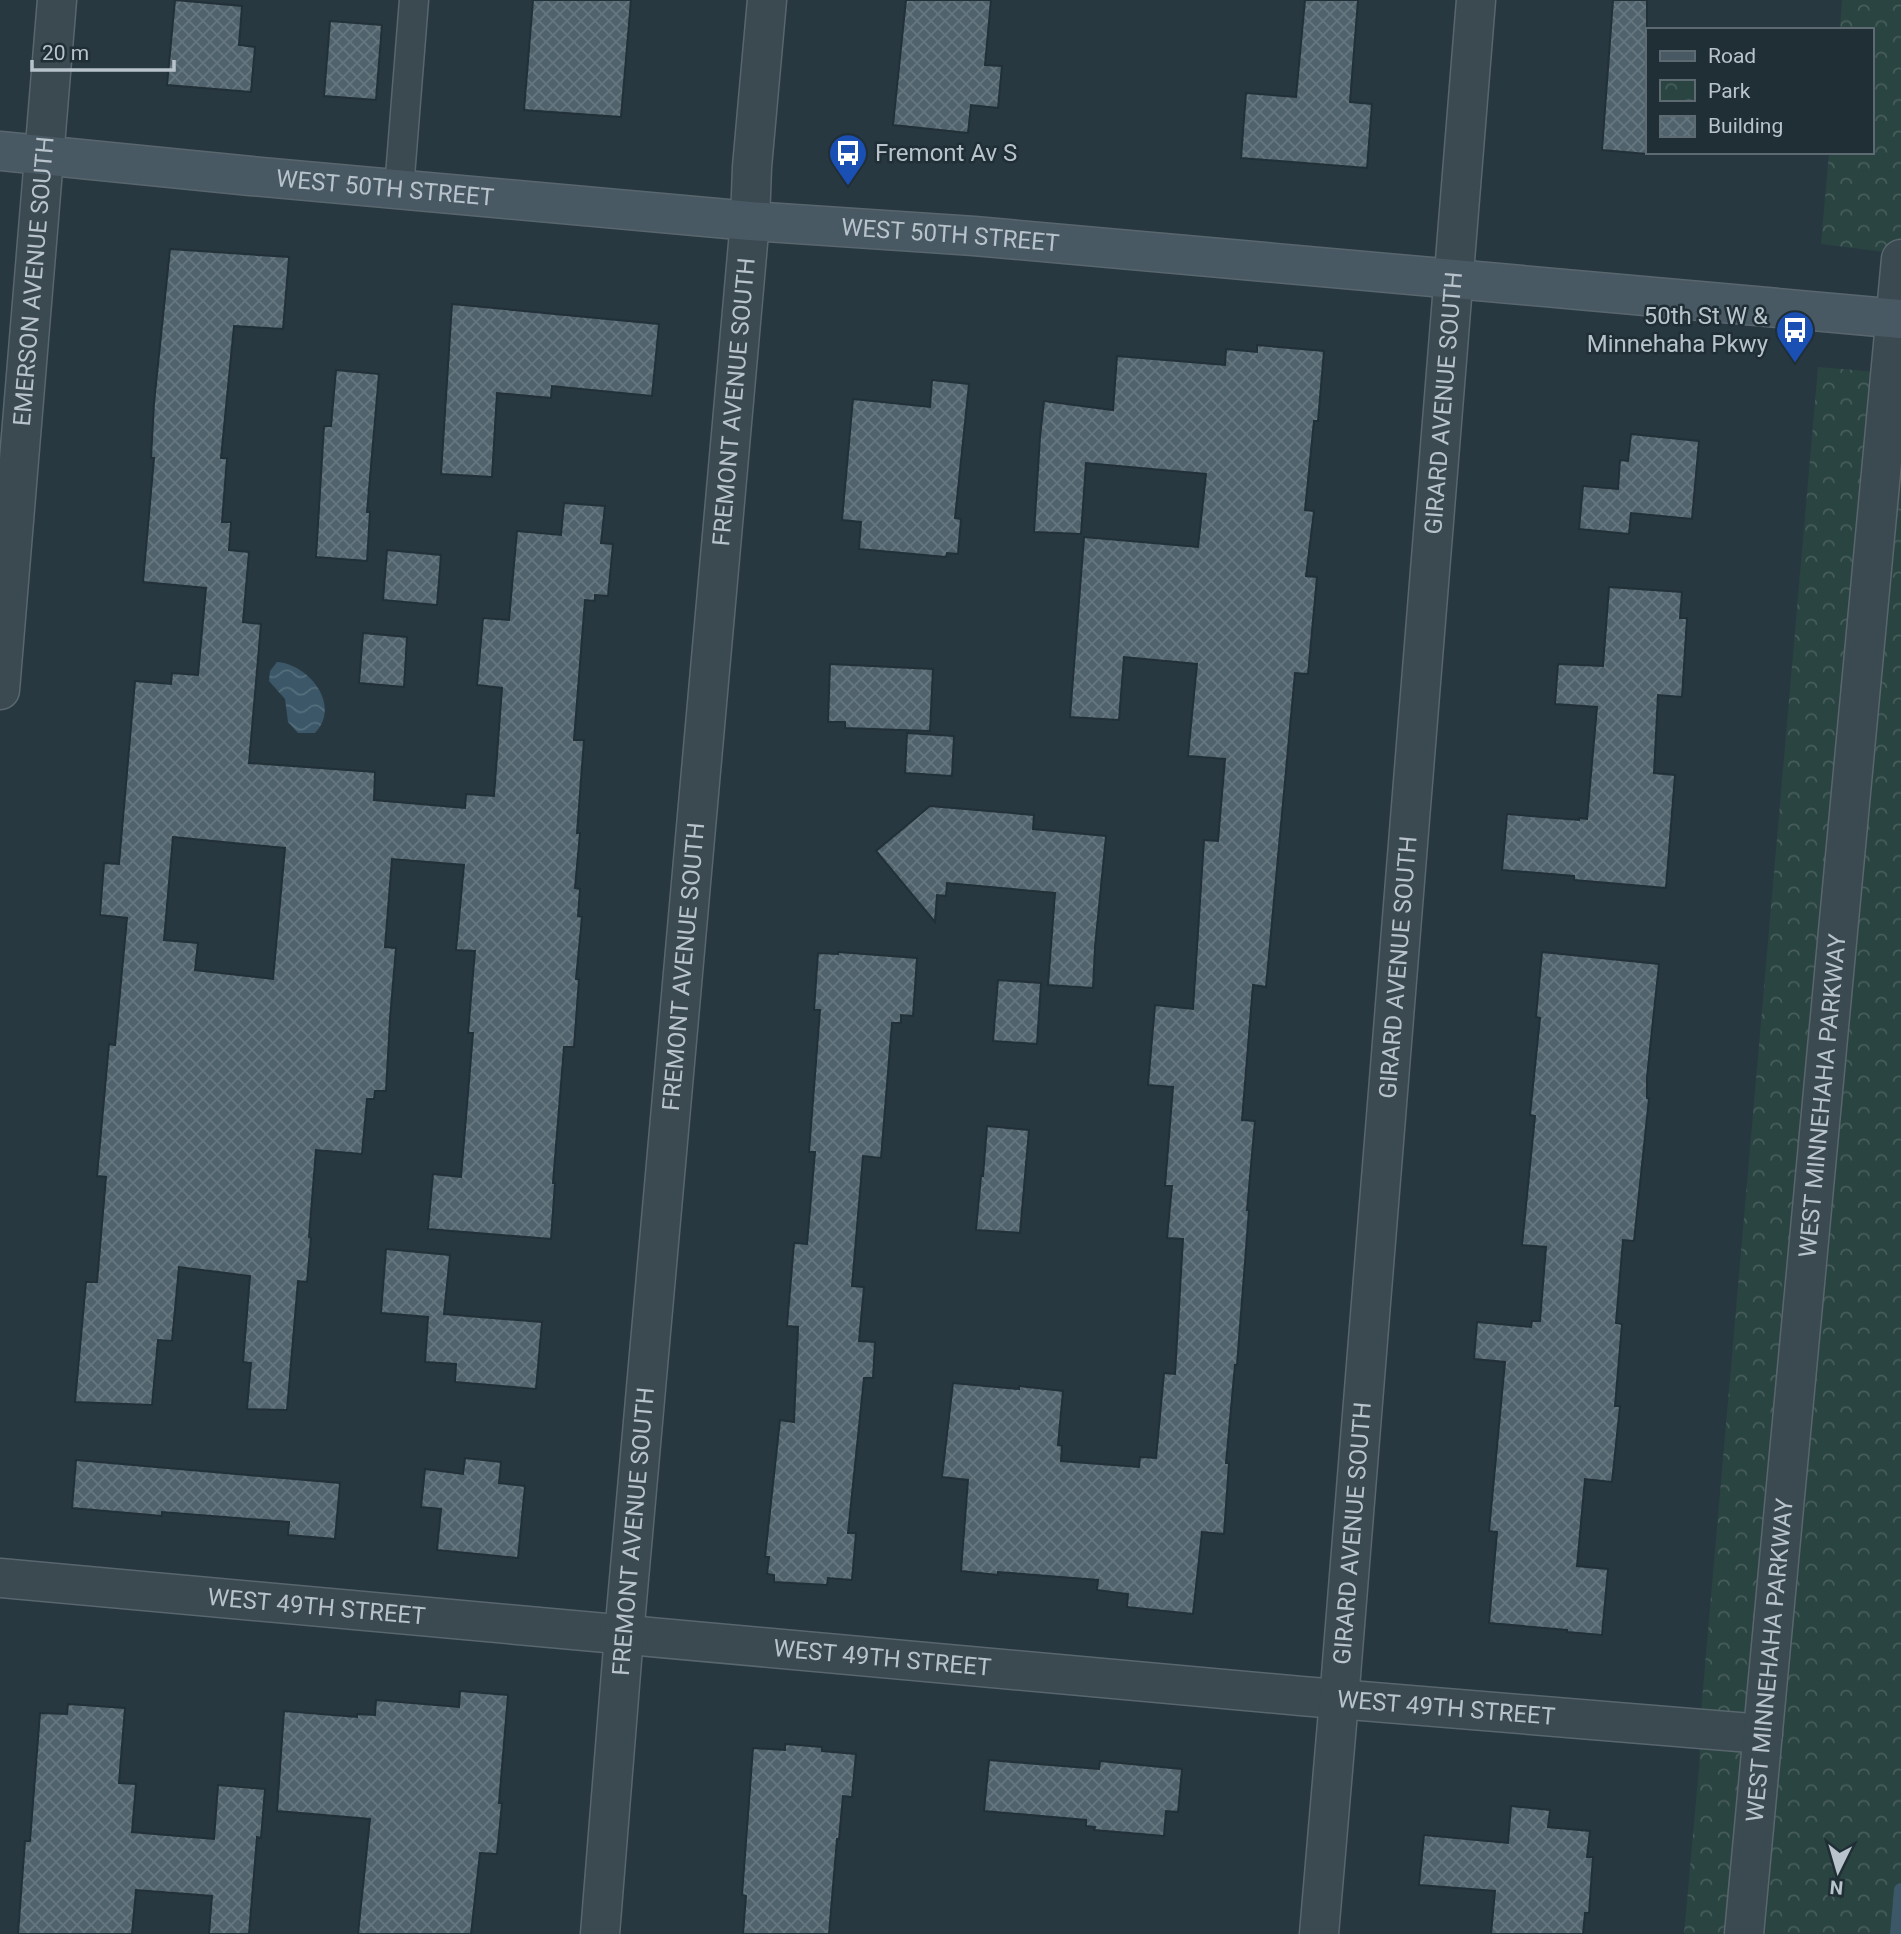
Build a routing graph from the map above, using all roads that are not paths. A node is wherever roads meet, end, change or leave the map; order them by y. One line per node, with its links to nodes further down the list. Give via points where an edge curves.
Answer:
1 (57, 0): 6 (street, EMERSON AVENUE SOUTH)
2 (414, 0): 7 (lane)
3 (767, 0): 8 (street, FREMONT AVENUE SOUTH)
4 (1476, 0): 10 (street, GIRARD AVENUE SOUTH)
5 (0, 151): 6 (main road, WEST 50TH STREET)
6 (45, 157): 7 (main road, WEST 50TH STREET); 12 (street, EMERSON AVENUE SOUTH)
7 (399, 189): 8 (main road, WEST 50TH STREET)
8 (750, 222): 10 (main road, WEST 50TH STREET, via 974,236); 14 (street, FREMONT AVENUE SOUTH)
9 (1901, 259): 11 (street, WEST MINNEHAHA PARKWAY)
10 (1452, 280): 11 (main road, WEST 50TH STREET); 15 (street, GIRARD AVENUE SOUTH)
11 (1898, 319): 16 (street, WEST MINNEHAHA PARKWAY)
12 (0, 690)
13 (0, 1578): 14 (street, WEST 49TH STREET)
14 (624, 1635): 15 (street, WEST 49TH STREET); 17 (street, FREMONT AVENUE SOUTH)
15 (1339, 1700): 16 (street, WEST 49TH STREET); 18 (street, GIRARD AVENUE SOUTH)
16 (1763, 1734): 19 (street, WEST MINNEHAHA PARKWAY)
17 (600, 1934)
18 (1319, 1934)
19 (1744, 1934)

